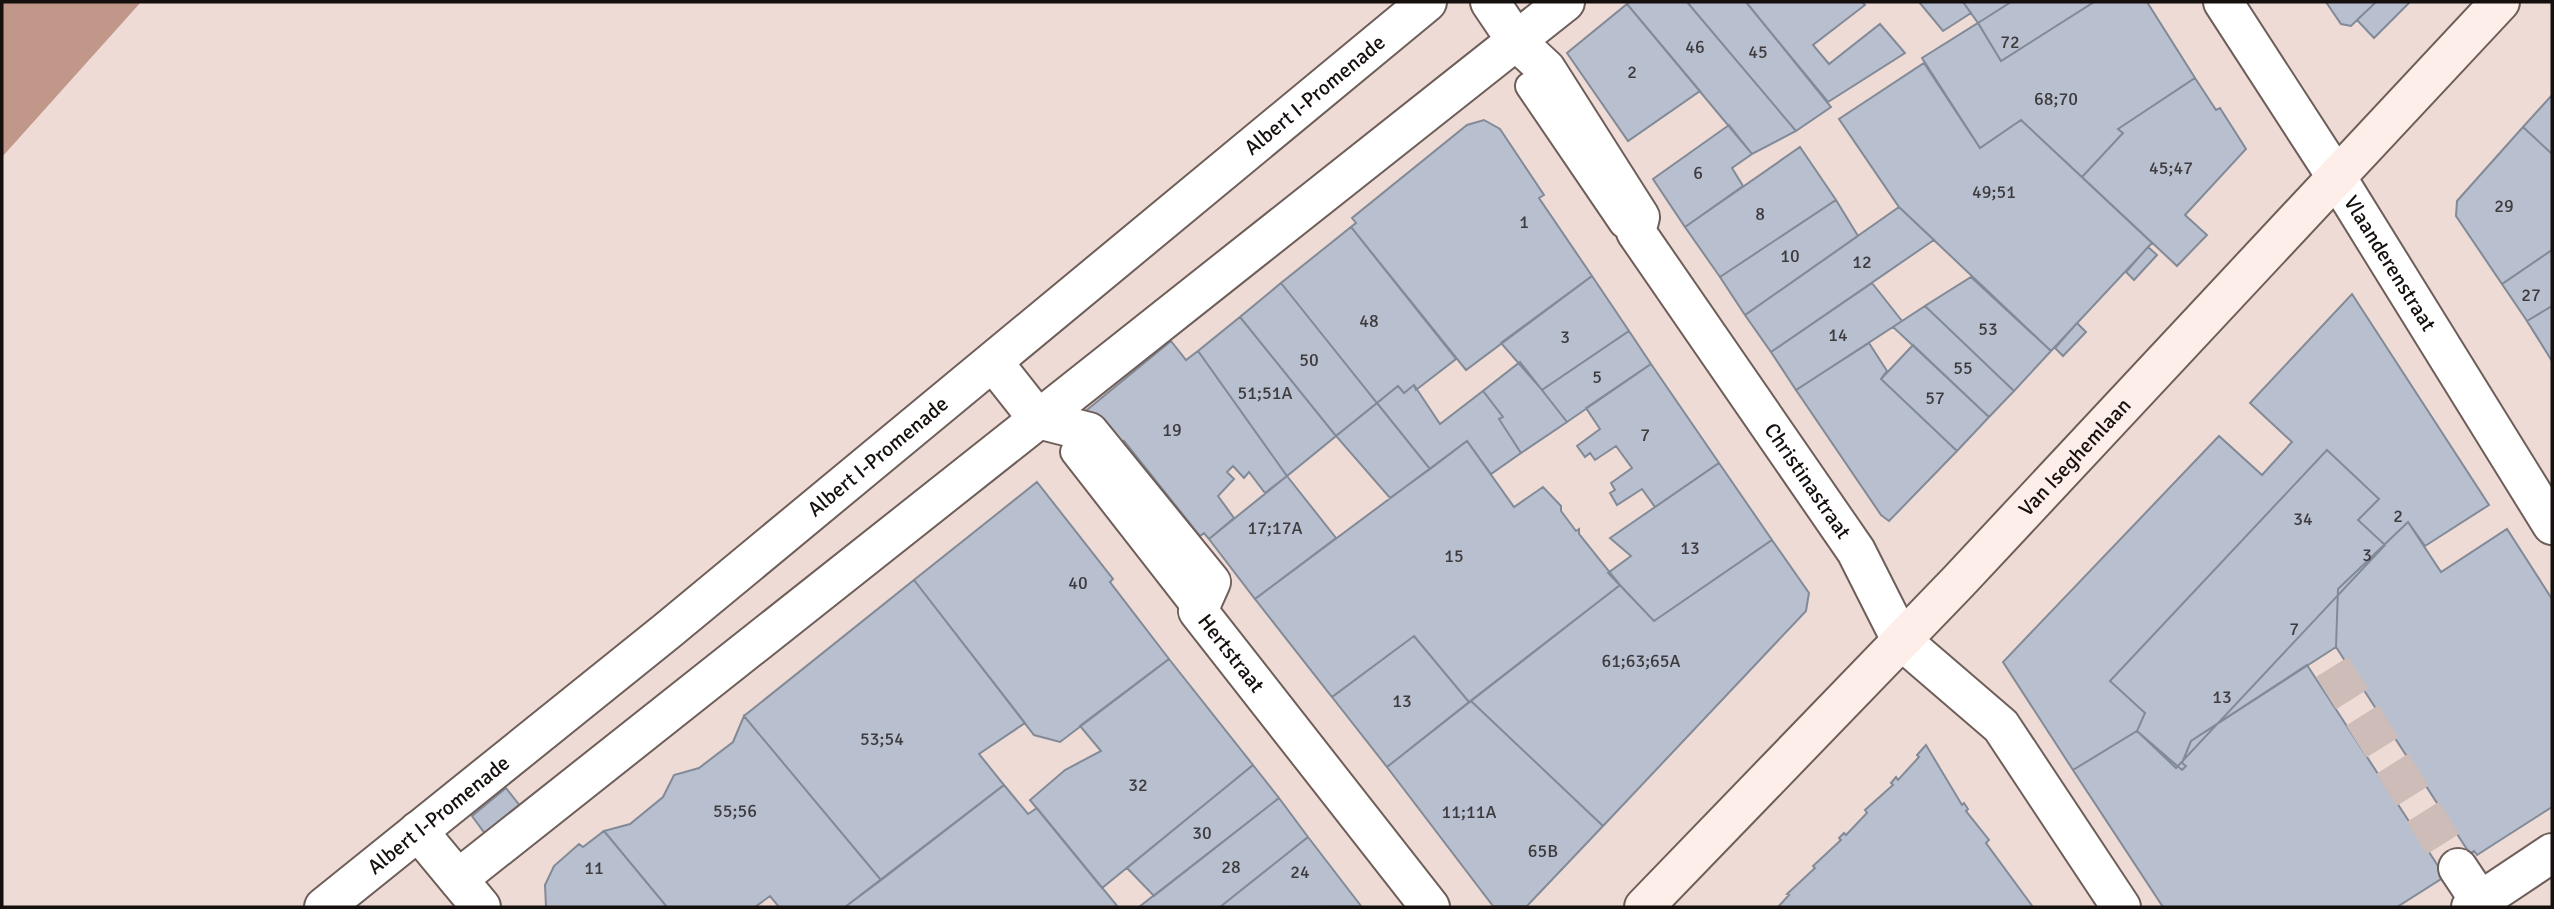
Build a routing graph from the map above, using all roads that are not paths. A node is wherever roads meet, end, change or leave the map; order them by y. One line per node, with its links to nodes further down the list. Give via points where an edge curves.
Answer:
1 (1427, 2): 10 (street, Albert I-Promenade)
2 (1490, 2): 6 (street, Christinastraat)
3 (1565, 2): 6 (street)
4 (2222, 2): 8 (street, Vlaanderenstraat)
5 (2500, 2): 8 (street, Van Iseghemlaan)
6 (1517, 41): 9 (street, Christinastraat, via 1546,69 1640,216); 11 (street)
7 (1529, 86): 9 (lane, via 1623,224)
8 (2337, 178): 13 (street, Vlaanderenstraat); 15 (street, Van Iseghemlaan)
9 (1636, 232): 15 (street, Christinastraat, via 1856,551)
10 (993, 362): 11 (street); 16 (street, Albert I-Promenade)
11 (1038, 419): 14 (street, Hertstraat, via 1089,432 1211,582); 19 (street)
12 (1074, 452): 14 (lane)
13 (2552, 525)
14 (1198, 611): 23 (street, Hertstraat)
15 (1901, 640): 20 (street, Christinastraat, via 2001,726); 24 (street, Van Iseghemlaan)
16 (418, 831): 19 (street); 22 (street, Albert I-Promenade)
17 (2552, 853): 21 (street)
18 (2458, 867): 21 (street)
19 (470, 893)
20 (2115, 897)
21 (2476, 904)
22 (324, 907)
23 (1430, 907)
24 (1644, 907)

